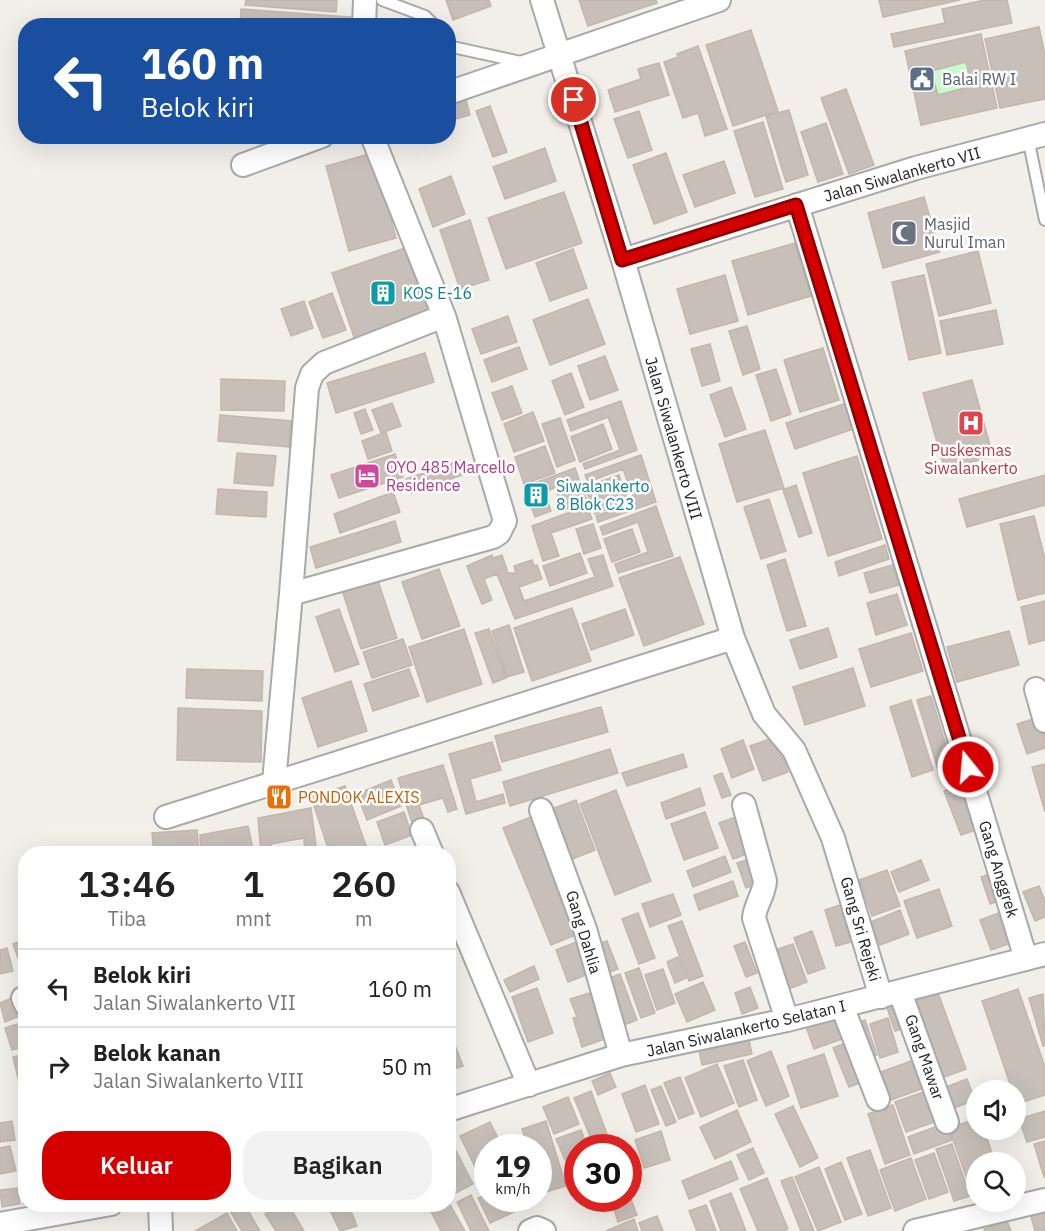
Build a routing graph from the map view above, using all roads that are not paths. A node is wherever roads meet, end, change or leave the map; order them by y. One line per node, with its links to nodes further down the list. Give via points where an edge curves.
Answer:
1 (365, 0): 5 (street)
2 (382, 0): 6 (lane)
3 (542, 0): 8 (street, Jalan Siwalankerto VIII)
4 (719, 0): 8 (street)
5 (364, 18)
6 (427, 18)
7 (456, 48): 9 (lane)
8 (560, 54): 9 (street); 17 (street, Jalan Siwalankerto VIII)
9 (536, 63): 10 (street)
10 (456, 90)
11 (1037, 136): 15 (street, Jalan Siwalankerto VII); 16 (lane)
12 (300, 144): 14 (street)
13 (375, 144): 18 (street)
14 (243, 165)
15 (796, 205): 17 (street, Jalan Siwalankerto VII); 31 (street, Gang Anggrek, via 962,745)
16 (1045, 220)
17 (622, 260): 20 (street, Jalan Siwalankerto VIII)
18 (444, 316): 19 (street, via 324,363 312,374 307,388); 19 (street, via 504,516 503,528 493,537)
19 (291, 594): 23 (street)
20 (733, 638): 23 (street); 29 (street, Jalan Siwalankerto VIII, via 764,714 794,750)
21 (1036, 689): 22 (street)
22 (1045, 721)
23 (274, 782): 26 (street)
24 (744, 805): 34 (street, via 765,881 754,918)
25 (542, 810): 35 (street, Gang Dahlia, via 585,929)
26 (166, 817)
27 (422, 830): 28 (street)
28 (429, 846)
29 (842, 861): 32 (street, Gang Sri Rejeki)
30 (456, 911): 36 (street)
31 (1035, 956): 32 (street, Jalan Siwalankerto Selatan I)
32 (890, 995): 33 (street, Jalan Siwalankerto Selatan I); 39 (street, Gang Mawar, via 909,1011)
33 (842, 1006): 34 (street, Jalan Siwalankerto Selatan I); 37 (street)
34 (787, 1020): 35 (street, Jalan Siwalankerto Selatan I)
35 (621, 1055): 36 (street, Jalan Siwalankerto Selatan I)
36 (529, 1084): 38 (street, Jalan Siwalankerto Selatan I)
37 (878, 1099)
38 (456, 1107)
39 (947, 1122)
40 (1045, 1200): 47 (street)
41 (57, 1212): 43 (street)
42 (160, 1212): 44 (street)
43 (0, 1224)
44 (161, 1231)
45 (530, 1231): 46 (street)
46 (544, 1231)
47 (915, 1231)

